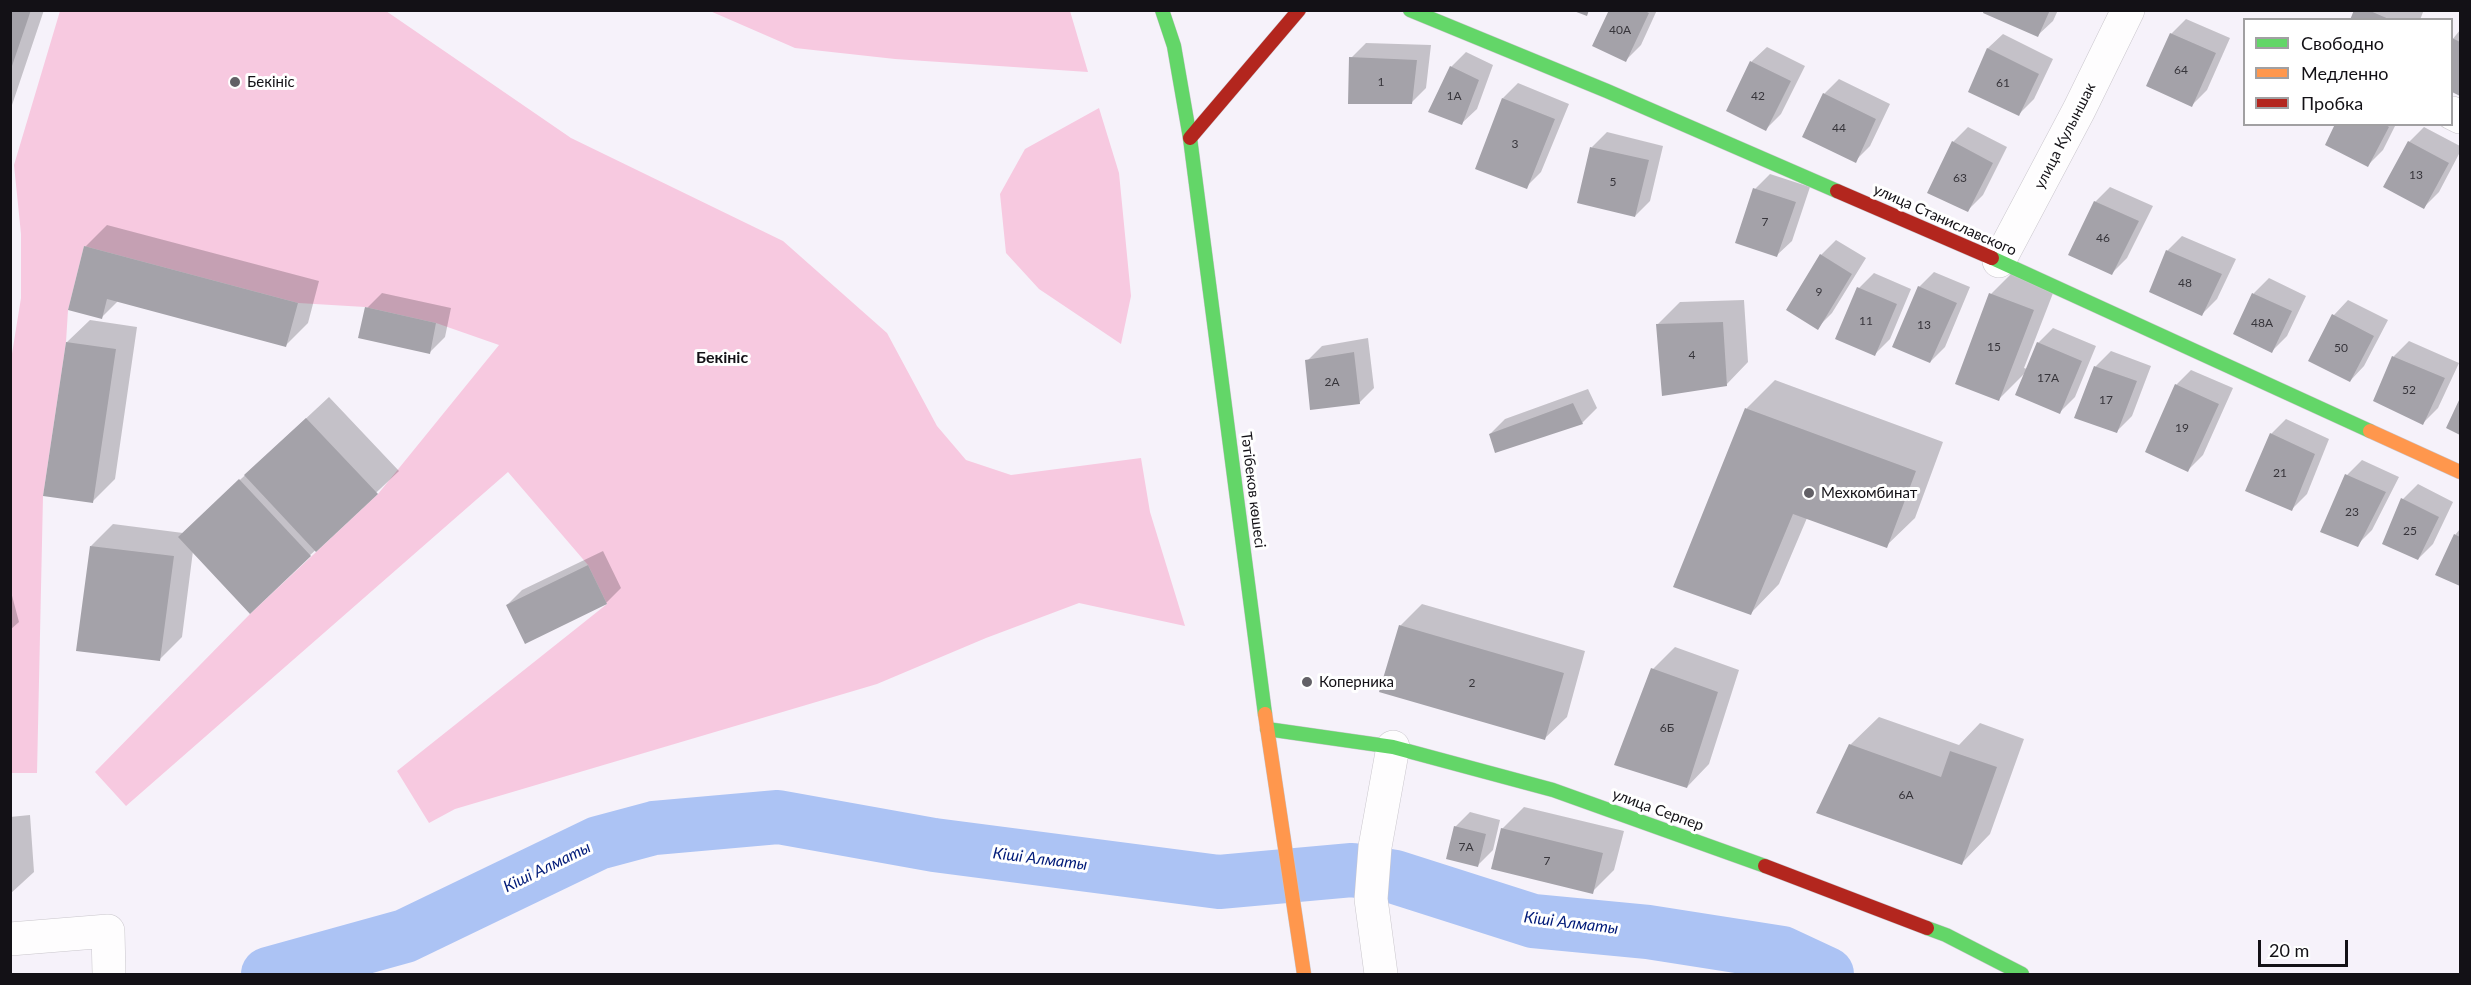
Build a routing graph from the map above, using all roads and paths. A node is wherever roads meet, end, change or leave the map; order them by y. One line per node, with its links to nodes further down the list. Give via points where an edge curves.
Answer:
1 (1162, 10): 5 (street, Тәтібеков көшесі, via 1174,46)
2 (1299, 10): 5 (street)
3 (1410, 10): 6 (street, улица Станиславского)
4 (2128, 10): 6 (street, улица Кулыншак)
5 (1190, 138): 8 (street, Тәтібеков көшесі)
6 (2000, 261): 7 (street, улица Станиславского)
7 (2460, 472)
8 (1267, 729): 9 (street, улица Серпер); 12 (street, Тәтібеков көшесі)
9 (1393, 747): 13 (street, via 1374,848 1371,899); 14 (street, улица Серпер, via 1553,790 1761,864 1946,935)
10 (10, 939): 11 (street, via 108,931)
11 (109, 968)
12 (1304, 975)
13 (1381, 975)
14 (2022, 975)

